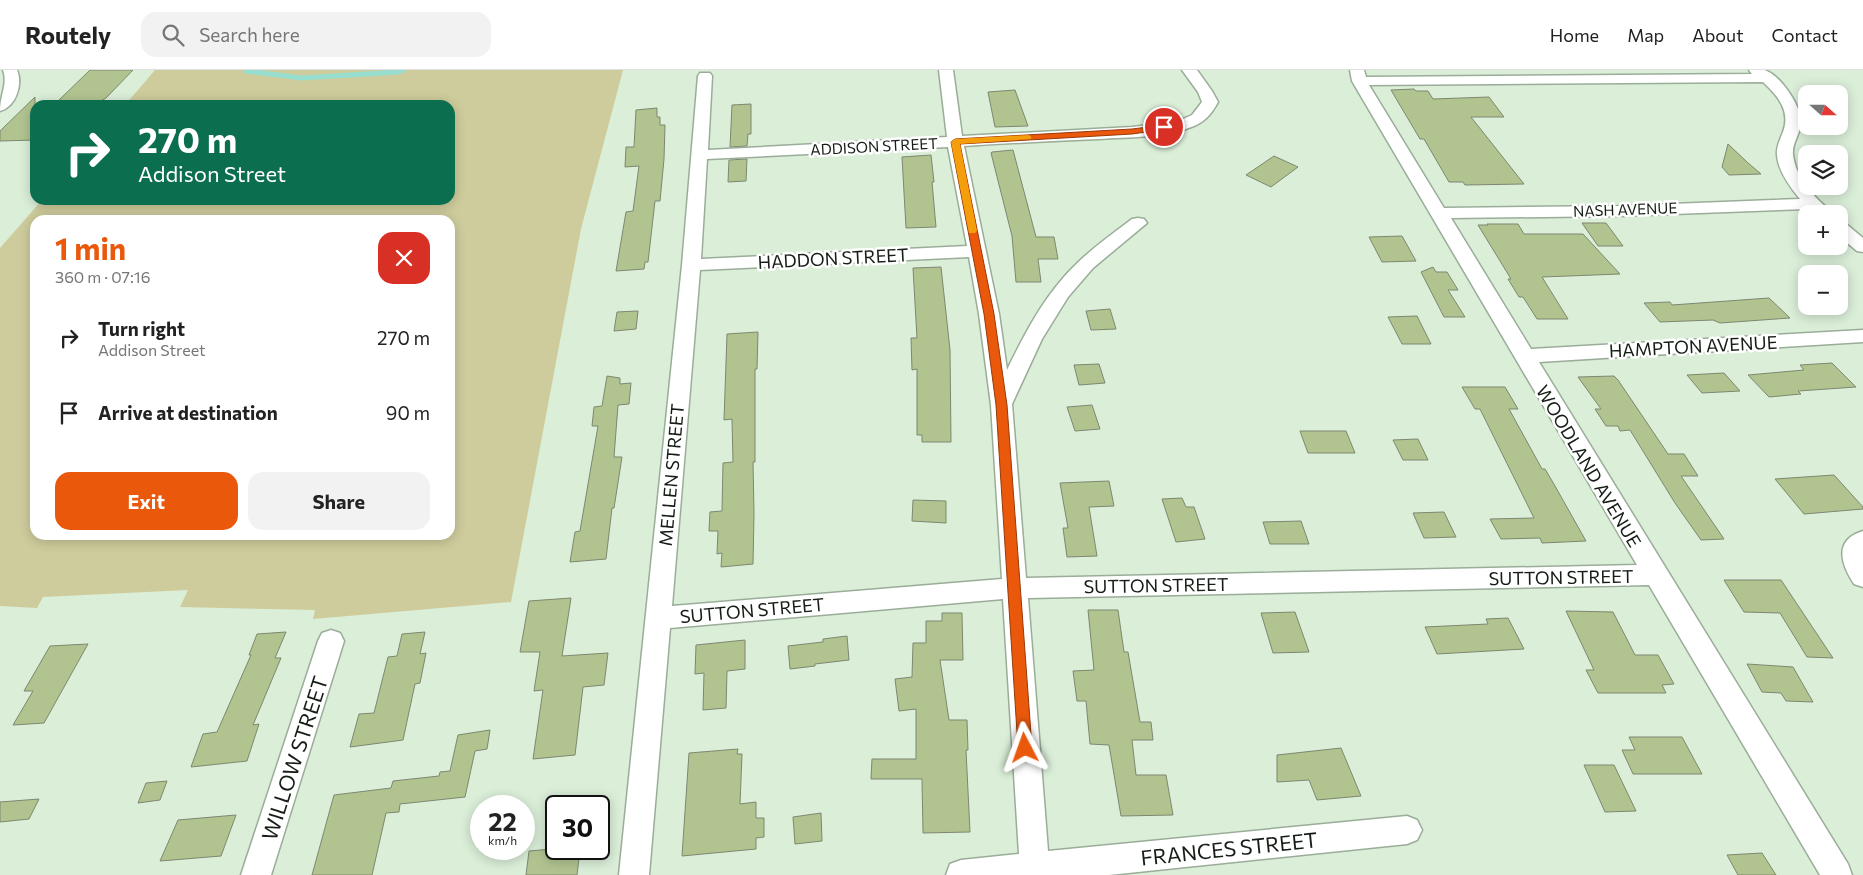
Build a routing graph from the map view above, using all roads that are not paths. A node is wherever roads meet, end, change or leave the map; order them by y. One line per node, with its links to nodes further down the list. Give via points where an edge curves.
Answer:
1 (10, 70): 7 (street, via 14,82)
2 (946, 70): 8 (street)
3 (1189, 70): 8 (street, ADDISON STREET, via 1210,102 1208,112 1180,125 1132,132)
4 (1762, 74): 5 (street); 10 (street, via 1782,92 1791,108 1794,123 1785,156 1793,176)
5 (1358, 75): 12 (street, WOODLAND AVENUE)
6 (705, 76): 9 (street, MELLEN STREET)
7 (0, 106)
8 (955, 142): 9 (street, ADDISON STREET); 16 (street)
9 (698, 155): 17 (street, MELLEN STREET)
10 (1815, 205)
11 (1798, 209): 12 (street, NASH AVENUE)
12 (1437, 213): 19 (street, WOODLAND AVENUE)
13 (1138, 223): 20 (street, via 1070,281 1020,363)
14 (1848, 234): 15 (street)
15 (1863, 247)
16 (976, 251): 17 (street, HADDON STREET); 20 (street)
17 (691, 265): 25 (street, MELLEN STREET)
18 (1863, 336): 19 (street, HAMPTON AVENUE)
19 (1523, 356): 22 (street, WOODLAND AVENUE)
20 (1002, 405): 24 (street)
21 (1863, 540): 23 (street, via 1855,546 1853,555 1855,566)
22 (1656, 575): 24 (street, SUTTON STREET); 32 (street, WOODLAND AVENUE)
23 (1863, 577)
24 (1014, 588): 25 (street, SUTTON STREET); 28 (street)
25 (657, 618): 30 (street, MELLEN STREET)
26 (331, 641): 29 (street, WILLOW STREET)
27 (1407, 830): 28 (street, FRANCES STREET)
28 (1035, 871): 31 (street, FRANCES STREET)
29 (256, 875)
30 (634, 875)
31 (961, 875)
32 (1837, 875)

